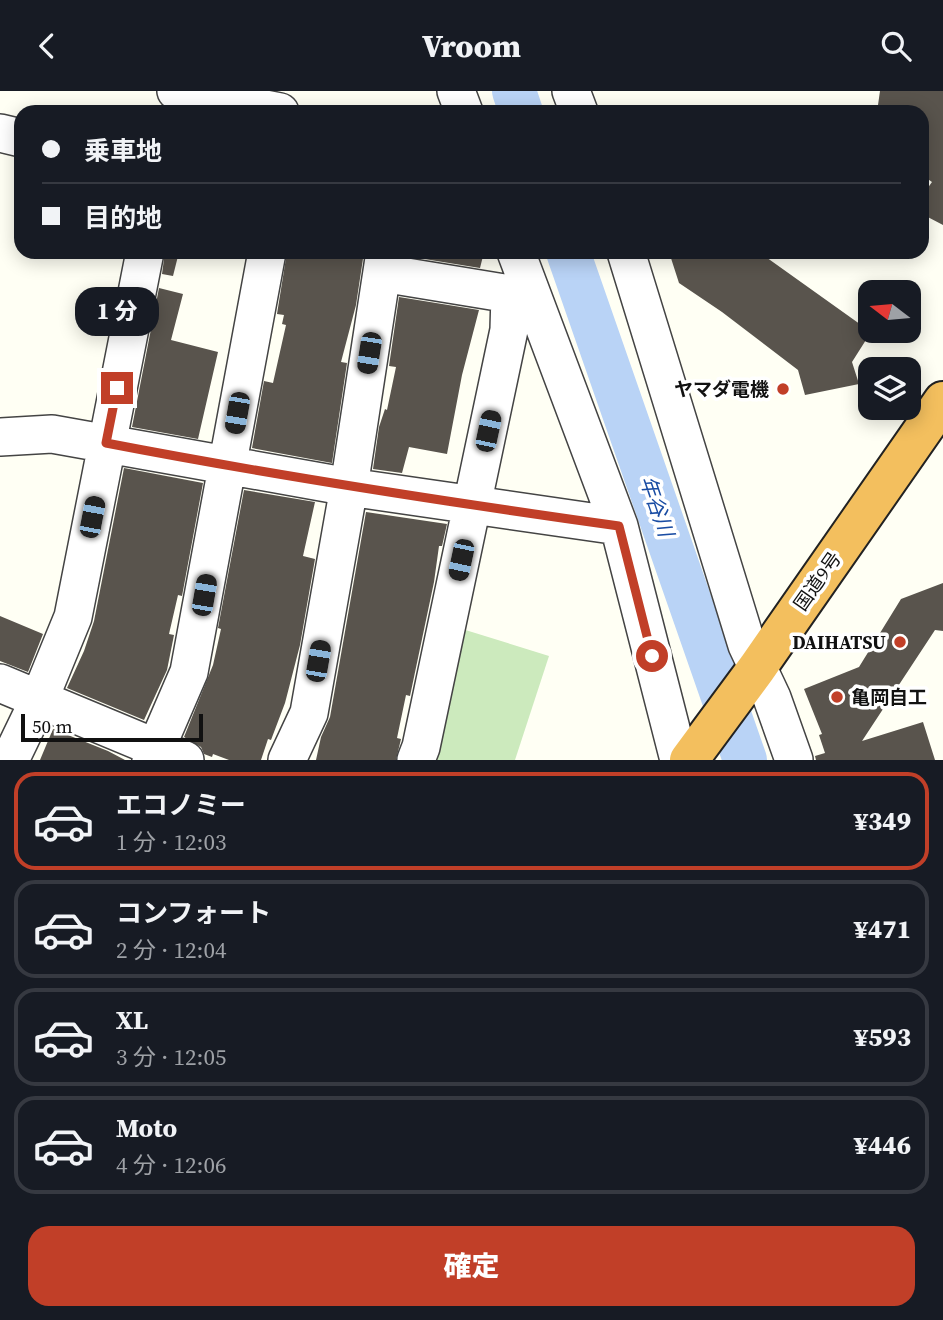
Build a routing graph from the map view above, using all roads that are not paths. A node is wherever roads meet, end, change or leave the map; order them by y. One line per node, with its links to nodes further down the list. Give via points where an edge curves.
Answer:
1 (175, 91): 2 (street)
2 (245, 105)
3 (144, 259): 10 (street)
4 (266, 259): 11 (street)
5 (519, 259): 14 (street)
6 (628, 259): 15 (street)
7 (383, 262): 12 (street); 13 (street, via 509,294 509,330)
8 (943, 401): 15 (highway, 国道9号)
9 (0, 437): 10 (street, via 52,434)
10 (106, 443): 11 (street); 17 (street, via 73,617)
11 (227, 467): 12 (street); 18 (street, via 189,671)
12 (349, 487): 13 (street); 21 (street, via 309,713)
13 (473, 506): 14 (street); 22 (street)
14 (619, 526): 19 (street)
15 (754, 672): 19 (highway, 国道9号); 23 (street, via 772,698)
16 (0, 683): 17 (street)
17 (38, 700): 18 (street); 20 (street)
18 (164, 756)
19 (687, 759)
20 (10, 760)
21 (287, 760)
22 (416, 760)
23 (794, 760)

